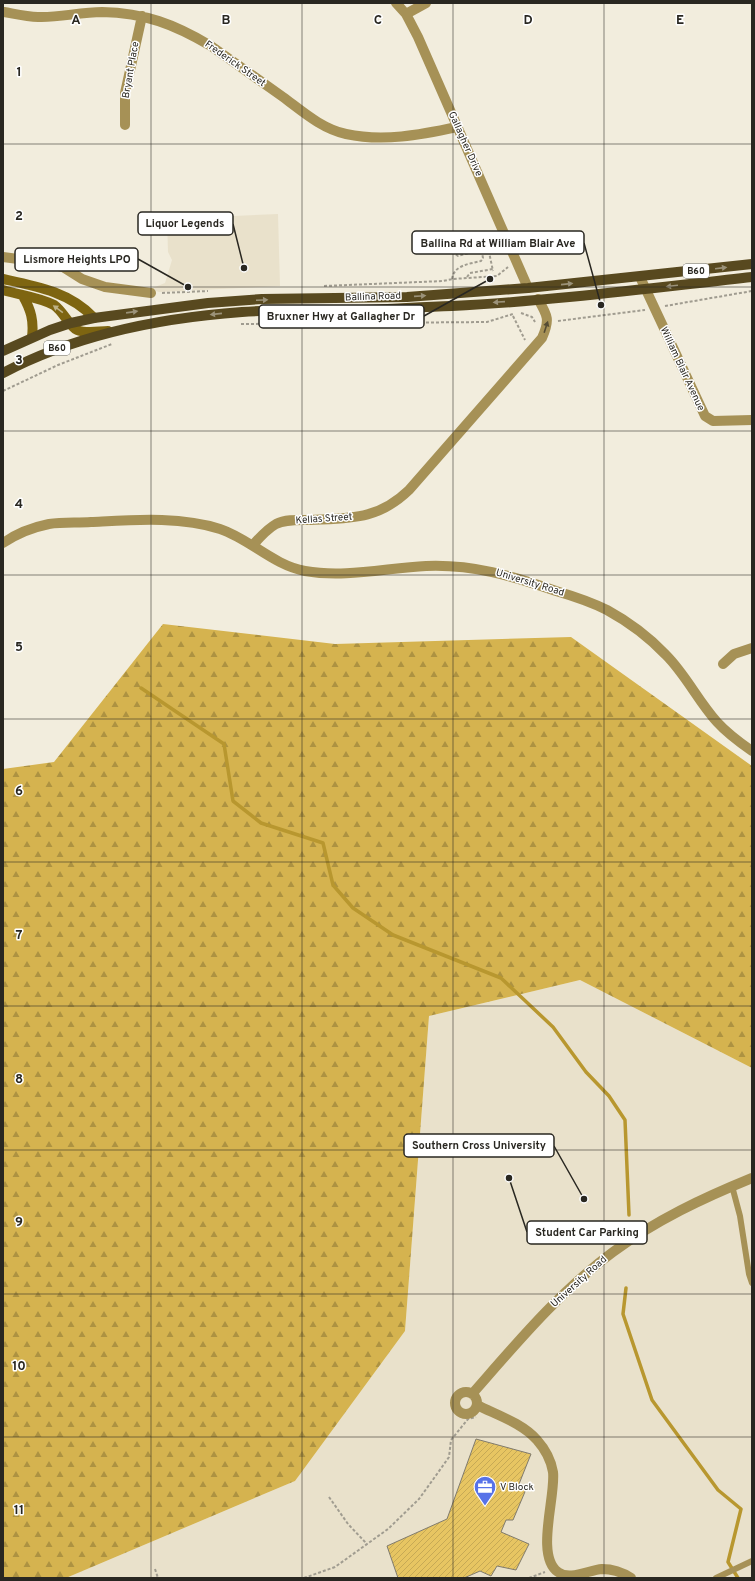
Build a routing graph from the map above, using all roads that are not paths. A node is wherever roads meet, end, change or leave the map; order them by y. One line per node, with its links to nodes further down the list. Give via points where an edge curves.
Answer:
1 (396, 3): 4 (street, Gallagher Drive)
2 (426, 3): 4 (street)
3 (4, 12): 5 (street, Frederick Street, via 38,17 101,12)
4 (406, 14): 7 (street, Gallagher Drive)
5 (142, 16): 6 (street, Bryant Place, via 125,93); 7 (street, Frederick Street, via 159,20 194,36 308,116 344,134 393,138)
6 (125, 125)
7 (457, 127): 13 (street, Gallagher Drive)
8 (3, 257): 16 (street, via 63,267 82,279 105,287)
9 (752, 264): 10 (main road, Ballina Road / B60, one-way to 9)
10 (640, 277): 13 (main road, Ballina Road / B60, one-way to 10); 14 (street, William Blair Avenue)
11 (752, 277): 14 (main road, Ballina Road / B60, one-way to 14)
12 (3, 279): 19 (street, via 58,293 73,300)
13 (528, 288): 19 (main road, Ballina Road / B60, one-way to 13, via 208,303 262,299 407,297)
14 (646, 289): 18 (main road, Ballina Road / B60); 25 (street, William Blair Avenue, via 705,416 719,422)
15 (3, 290): 17 (street)
16 (151, 293)
17 (23, 296): 20 (street, one-way to 17, via 54,305); 22 (street, via 33,320)
18 (538, 299): 21 (main road, Ballina Road / B60, one-way to 21, via 364,310 242,312 191,317); 27 (street, Kellas Street, one-way to 18, via 277,524 368,515 384,509 410,490 542,338 548,319)
19 (94, 318): 20 (main road, Ballina Road / B60)
20 (71, 323): 21 (street, via 74,328 85,332); 22 (main road, Ballina Road / B60)
21 (114, 331): 24 (main road, Ballina Road / B60, via 62,346)
22 (32, 337): 23 (main road, Ballina Road / B60)
23 (3, 351)
24 (3, 373)
25 (752, 420)
26 (3, 543): 27 (street, via 49,524 128,520 186,522 220,529)
27 (254, 545): 30 (street, University Road, via 278,562 304,571 338,574 426,566 487,570 581,599 627,621 663,651 717,722)
28 (752, 648): 29 (street, via 734,654)
29 (723, 664)
30 (752, 751)
31 (752, 1178): 32 (street, University Road)
32 (732, 1186): 33 (lane); 34 (street, University Road, via 657,1223 598,1264 536,1322)
33 (752, 1283)
34 (472, 1394): 35 (street); 35 (street, via 461,1394 456,1401 457,1407 467,1414 474,1411)
35 (477, 1405): 37 (street, via 528,1432 540,1444 549,1460 553,1483 547,1540 549,1570 570,1575 602,1569 614,1570)
36 (752, 1561): 38 (lane)
37 (631, 1578)
38 (716, 1578)

